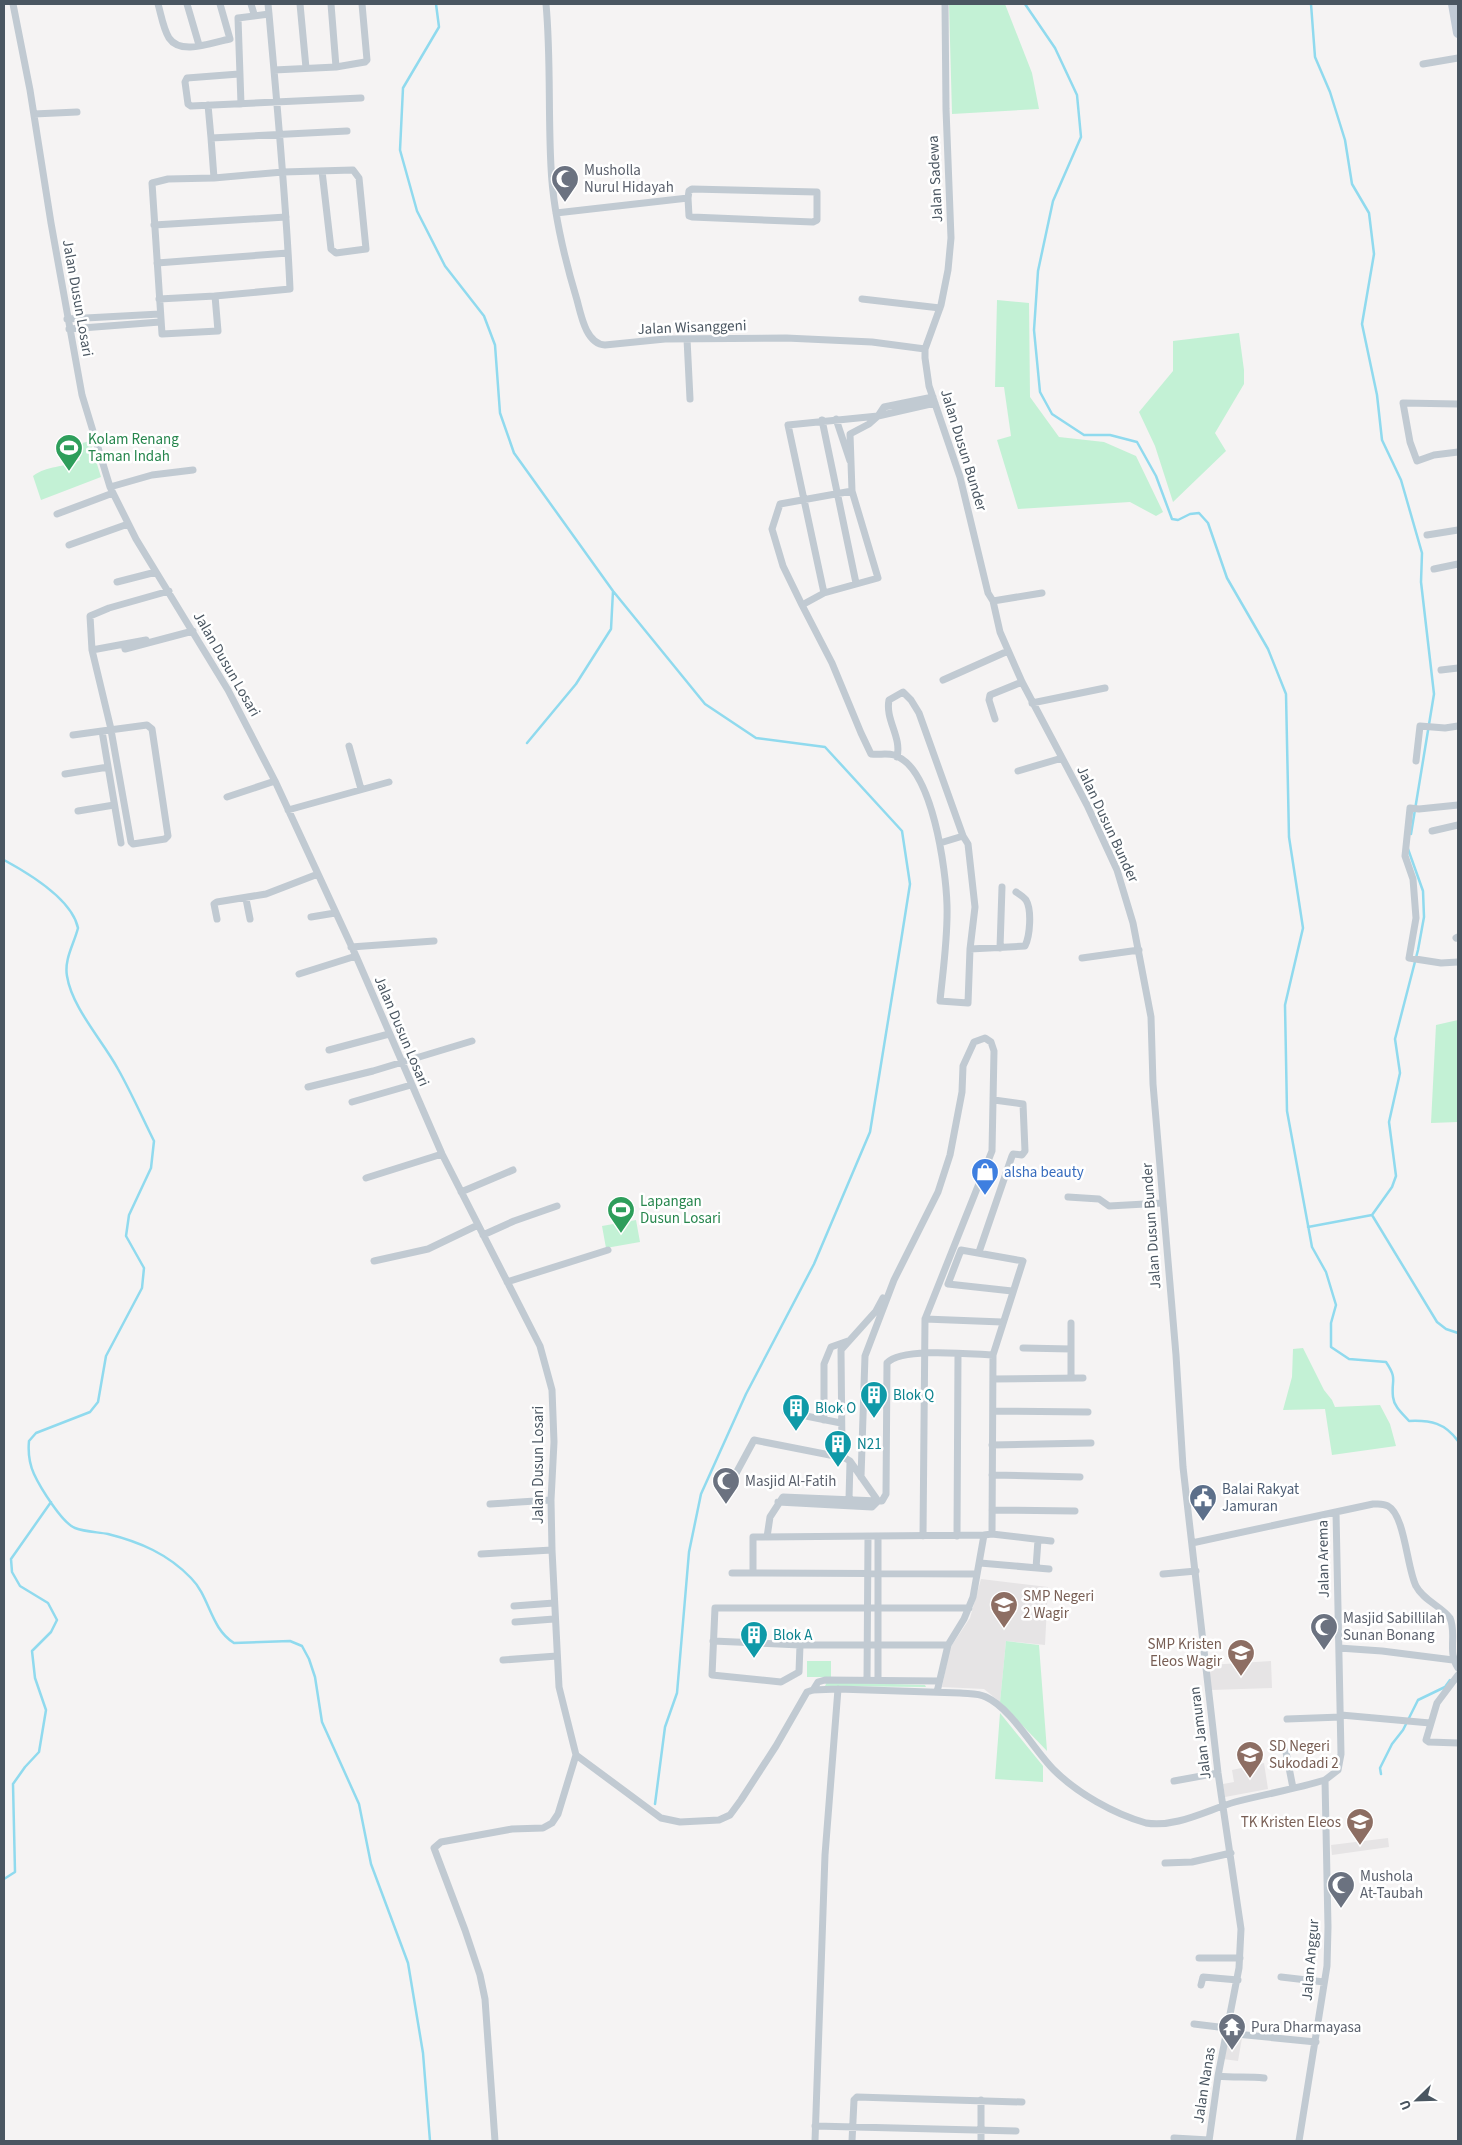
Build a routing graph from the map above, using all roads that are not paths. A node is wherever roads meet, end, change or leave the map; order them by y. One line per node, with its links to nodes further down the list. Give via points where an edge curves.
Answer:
1 (13, 4): 32 (street, Jalan Dusun Losari)
2 (158, 4): 20 (street, via 172,42 185,47)
3 (186, 4): 20 (street)
4 (220, 4): 16 (street)
5 (251, 4): 13 (street)
6 (268, 4): 14 (street)
7 (300, 4): 24 (street)
8 (331, 4): 23 (street)
9 (362, 4): 23 (street, via 366,60 359,65)
10 (546, 4): 40 (street, Jalan Wisanggeni, via 551,168)
11 (946, 4): 48 (street, Jalan Sadewa, via 951,238)
12 (1453, 4): 17 (street)
13 (254, 14): 14 (street); 15 (street)
14 (269, 14): 25 (street)
15 (238, 18): 16 (street); 18 (street)
16 (226, 21): 19 (street)
17 (1458, 33)
18 (238, 38): 19 (street); 26 (street)
19 (230, 39): 20 (street)
20 (199, 45)
21 (1458, 58): 22 (street)
22 (1424, 64)
23 (336, 67): 24 (street)
24 (306, 68): 25 (street)
25 (274, 70): 28 (street)
26 (239, 74): 29 (street); 30 (street, via 186,78 188,104)
27 (362, 98): 28 (street)
28 (277, 103): 29 (street); 34 (street)
29 (242, 104): 30 (street)
30 (208, 105): 35 (street)
31 (77, 112): 32 (street)
32 (34, 114): 50 (street, Jalan Dusun Losari)
33 (347, 131): 34 (street)
34 (280, 135): 35 (street); 37 (street)
35 (211, 138): 38 (street)
36 (322, 171): 36 (street, via 332,251 366,249 358,175 352,170); 37 (street)
37 (283, 172): 38 (street); 41 (street)
38 (214, 178): 42 (street, via 153,182)
39 (688, 198): 39 (street, via 689,216 692,217 817,220 817,192 692,189); 40 (street)
40 (556, 213): 52 (street, Jalan Wisanggeni, via 568,272 592,340 605,346)
41 (286, 217): 42 (street); 43 (street)
42 (154, 225): 44 (street)
43 (288, 253): 44 (street); 45 (street, via 290,289)
44 (157, 263): 46 (street)
45 (215, 296): 46 (street); 49 (street, via 218,331 164,335)
46 (159, 299): 49 (street)
47 (862, 299): 48 (street)
48 (940, 308): 53 (street, Jalan Sadewa)
49 (160, 318): 50 (street); 51 (street)
50 (67, 320): 51 (street, Jalan Dusun Losari)
51 (69, 329): 65 (street, Jalan Dusun Losari, via 82,395)
52 (687, 339): 53 (street, Jalan Wisanggeni, via 786,338 872,342); 54 (street)
53 (925, 349): 55 (street, Jalan Dusun Bunder)
54 (690, 399)
55 (934, 400): 57 (street, via 884,407); 82 (street, Jalan Dusun Bunder, via 960,477)
56 (1458, 404): 62 (street, via 1403,403 1417,461)
57 (878, 416): 58 (street); 60 (street)
58 (836, 419): 59 (street); 61 (street)
59 (822, 420): 67 (street); 68 (street, via 788,424)
60 (850, 434): 61 (street); 63 (street)
61 (842, 444): 63 (street)
62 (1458, 452)
63 (852, 468): 66 (street)
64 (193, 470): 65 (street, via 152,475)
65 (111, 490): 69 (street); 70 (street, Jalan Dusun Losari)
66 (852, 491): 67 (street); 78 (street, via 878,578)
67 (837, 493): 68 (street); 78 (street)
68 (803, 501): 80 (street); 83 (street, via 780,504 772,530 783,566)
69 (57, 514)
70 (128, 524): 73 (street); 76 (street, Jalan Dusun Losari)
71 (1458, 530): 72 (street)
72 (1427, 535)
73 (69, 545)
74 (1458, 564): 75 (street)
75 (1434, 569)
76 (156, 572): 77 (street); 79 (street, Jalan Dusun Losari)
77 (118, 582)
78 (856, 583): 80 (street)
79 (169, 591): 84 (street, Jalan Dusun Losari); 87 (street, via 94,613 88,620)
80 (824, 593): 83 (street)
81 (1042, 593): 82 (street)
82 (992, 601): 88 (street, Jalan Dusun Bunder)
83 (802, 605): 101 (street, via 832,663 871,754)
84 (193, 631): 86 (street); 107 (street, Jalan Dusun Losari)
85 (146, 640): 87 (street)
86 (125, 649)
87 (92, 650): 97 (street)
88 (1008, 651): 91 (street); 92 (street, Jalan Dusun Bunder)
89 (1458, 668): 90 (street)
90 (1441, 670)
91 (943, 680)
92 (1022, 682): 94 (street, Jalan Dusun Bunder); 95 (street, via 990,695)
93 (1105, 688): 94 (street)
94 (1032, 703): 102 (street, Jalan Dusun Bunder)
95 (995, 719)
96 (1458, 726): 103 (street, via 1425,725 1419,728)
97 (111, 730): 97 (street, via 131,844 167,838 152,729 147,725); 98 (street)
98 (102, 731): 99 (street); 104 (street)
99 (73, 735)
100 (350, 746): 109 (street)
101 (897, 757): 117 (street, via 900,747 887,710 889,700 904,692 919,714); 119 (street, via 918,777 930,804)
102 (1062, 758): 105 (street); 132 (street, Jalan Dusun Bunder, via 1117,870)
103 (1416, 760)
104 (108, 767): 106 (street); 111 (street)
105 (1018, 771)
106 (65, 774)
107 (275, 781): 110 (street); 113 (street, Jalan Dusun Losari)
108 (389, 782): 109 (street)
109 (361, 789): 113 (street)
110 (227, 797)
111 (114, 805): 114 (street); 118 (street)
112 (1458, 805): 135 (street, via 1410,808 1405,856 1416,898 1414,958 1441,963)
113 (288, 810): 120 (street, Jalan Dusun Losari)
114 (78, 811)
115 (1458, 825): 116 (street)
116 (1432, 831)
117 (963, 836): 119 (street); 131 (street, via 968,844 974,908)
118 (120, 843)
119 (940, 843): 131 (street, via 947,906 940,1001 968,1003)
120 (318, 874): 123 (street); 124 (street, Jalan Dusun Losari)
121 (1002, 887): 130 (street)
122 (1016, 892): 130 (street, via 1026,901 1026,946)
123 (246, 899): 126 (street, via 215,903); 127 (street)
124 (335, 913): 125 (street); 129 (street, Jalan Dusun Losari)
125 (311, 917)
126 (218, 919)
127 (250, 919)
128 (434, 941): 129 (street)
129 (351, 947): 133 (street, Jalan Dusun Losari)
130 (1000, 948): 131 (street)
131 (970, 949)
132 (1139, 950): 134 (street); 150 (street, Jalan Dusun Bunder, via 1151,1017)
133 (356, 956): 136 (street); 137 (street, Jalan Dusun Losari)
134 (1082, 958)
135 (1458, 962)
136 (299, 974)
137 (388, 1034): 139 (street); 140 (street, Jalan Dusun Losari)
138 (472, 1041): 140 (street)
139 (328, 1050)
140 (401, 1063): 141 (street, Jalan Dusun Losari); 142 (street)
141 (411, 1085): 144 (street); 145 (street, Jalan Dusun Losari)
142 (308, 1086)
143 (994, 1100): 155 (street, via 1023,1104 1025,1151 1022,1155 1012,1156); 157 (street, via 994,1051 991,1042 978,1039 963,1066 962,1092 950,1155 938,1192); 160 (street, via 992,1151)
144 (352, 1102)
145 (442, 1154): 147 (street); 148 (street, Jalan Dusun Losari)
146 (513, 1170): 148 (street)
147 (366, 1178)
148 (461, 1192): 152 (street, Jalan Dusun Losari)
149 (1068, 1197): 150 (street, via 1099,1199 1109,1206)
150 (1163, 1204): 202 (street, Jalan Dusun Bunder)
151 (557, 1206): 153 (street)
152 (478, 1225): 153 (street, Jalan Dusun Losari); 156 (street, via 428,1249)
153 (482, 1235): 158 (street, Jalan Dusun Losari)
154 (608, 1250): 158 (street)
155 (979, 1252): 159 (street, via 1023,1261); 159 (street, via 961,1250 948,1284)
156 (374, 1261)
157 (894, 1280): 163 (street, via 876,1311); 182 (street, via 865,1356)
158 (507, 1282): 186 (street, Jalan Dusun Losari, via 540,1346 552,1390)
159 (1012, 1291): 161 (street)
160 (925, 1319): 161 (street); 166 (street)
161 (1002, 1322): 168 (street)
162 (1071, 1323): 165 (street)
163 (849, 1340): 175 (street, via 831,1347 824,1364); 176 (street, via 841,1350)
164 (1023, 1348): 165 (street)
165 (1071, 1349): 169 (street)
166 (924, 1354): 167 (street); 187 (street, via 906,1354 887,1363 886,1494); 196 (street)
167 (958, 1354): 168 (street); 197 (street)
168 (993, 1355): 171 (street)
169 (1071, 1378): 170 (street); 171 (street)
170 (1083, 1378)
171 (993, 1379): 172 (street)
172 (993, 1411): 174 (street); 178 (street)
173 (786, 1412): 175 (street)
174 (1088, 1412)
175 (824, 1420): 176 (street)
176 (841, 1423): 179 (street, via 842,1450)
177 (1091, 1443): 178 (street)
178 (992, 1445): 180 (street)
179 (847, 1460): 182 (street); 183 (street); 184 (street, via 754,1440)
180 (992, 1475): 181 (street); 190 (street)
181 (1080, 1476)
182 (861, 1477): 183 (street); 187 (street)
183 (850, 1478): 185 (street)
184 (727, 1490)
185 (849, 1499): 187 (street); 188 (street, via 783,1497)
186 (551, 1500): 189 (street); 203 (street, Jalan Dusun Losari)
187 (878, 1501): 188 (street, via 872,1507)
188 (778, 1502): 198 (street, via 770,1517)
189 (490, 1504)
190 (992, 1510): 191 (street); 193 (street)
191 (1075, 1511)
192 (1336, 1512): 202 (street); 227 (street, Jalan Arema); 230 (street, via 1373,1504 1390,1507 1406,1544 1416,1586 1452,1622)
193 (992, 1534): 194 (street); 200 (street)
194 (984, 1535): 197 (street); 205 (street)
195 (878, 1536): 196 (street); 199 (street); 212 (street)
196 (923, 1536): 197 (street)
197 (957, 1536)
198 (767, 1537): 199 (street); 210 (street, via 753,1537)
199 (868, 1537): 211 (street)
200 (1038, 1540): 201 (street); 206 (street)
201 (1051, 1541)
202 (1192, 1543): 208 (street, Jalan Jamuran)
203 (552, 1550): 204 (street); 215 (street, Jalan Dusun Losari)
204 (481, 1554)
205 (980, 1563): 206 (street); 213 (street)
206 (1036, 1568): 207 (street)
207 (1049, 1569)
208 (1196, 1571): 214 (street); 245 (street, Jalan Jamuran)
209 (732, 1573): 210 (street)
210 (752, 1573): 211 (street)
211 (868, 1574): 212 (street); 217 (street)
212 (878, 1574): 213 (street); 218 (street)
213 (977, 1574): 219 (street)
214 (1163, 1574)
215 (554, 1603): 216 (street); 220 (street, Jalan Dusun Losari)
216 (514, 1606)
217 (868, 1607): 218 (street); 222 (street, via 715,1608); 224 (street)
218 (878, 1607): 219 (street); 225 (street)
219 (969, 1608): 226 (street)
220 (554, 1619): 221 (street); 228 (street, Jalan Dusun Losari)
221 (515, 1622)
222 (714, 1640): 223 (street); 223 (street, via 712,1674 781,1682 799,1672)
223 (800, 1644): 224 (street)
224 (867, 1645): 225 (street); 233 (street)
225 (878, 1645): 226 (street); 234 (street)
226 (948, 1646): 235 (street)
227 (1339, 1648): 230 (street); 239 (street, Jalan Arema)
228 (556, 1656): 229 (street); 244 (street, Jalan Dusun Losari, via 559,1687)
229 (502, 1660)
230 (1453, 1660): 231 (street)
231 (1458, 1668)
232 (1458, 1675): 241 (street, via 1437,1703)
233 (867, 1680): 234 (street); 237 (street, via 825,1680 818,1682)
234 (878, 1680): 235 (street)
235 (939, 1681): 238 (street)
236 (838, 1689): 237 (street); 238 (street); 265 (street, via 825,1855)
237 (813, 1690): 244 (street, via 803,1696 741,1800 730,1815 719,1820 680,1822 661,1818)
238 (937, 1692): 249 (street, via 988,1698 1071,1784 1137,1821 1164,1824)
239 (1341, 1716): 240 (street); 241 (street); 246 (street, Jalan Arema, via 1338,1770)
240 (1287, 1718)
241 (1430, 1723): 242 (street, via 1426,1740)
242 (1458, 1743)
243 (1285, 1747): 248 (street)
244 (576, 1755): 270 (street, via 558,1814 552,1823 543,1828 512,1829 441,1842 434,1848 485,1999)
245 (1218, 1773): 247 (street); 249 (street, Jalan Jamuran)
246 (1326, 1780): 248 (street); 256 (street, Jalan Anggur, via 1328,1927)
247 (1174, 1781)
248 (1293, 1788): 249 (street)
249 (1223, 1807): 250 (street, Jalan Jamuran)
250 (1231, 1853): 251 (street, via 1192,1862); 253 (street, Jalan Jamuran, via 1241,1929)
251 (1165, 1863)
252 (1199, 1958): 253 (street)
253 (1240, 1958): 255 (street, Jalan Jamuran)
254 (1281, 1977): 256 (street)
255 (1238, 1980): 257 (street, via 1203,1977); 259 (street, Jalan Jamuran)
256 (1324, 1982): 260 (street, Jalan Anggur)
257 (1201, 1985)
258 (1194, 2024): 259 (street)
259 (1226, 2030): 260 (street); 261 (street, Jalan Nanas)
260 (1316, 2042): 275 (street, Jalan Anggur)
261 (1218, 2076): 262 (street); 274 (street, Jalan Nanas)
262 (1264, 2078)
263 (981, 2100): 264 (street); 266 (street, via 857,2097); 267 (street)
264 (1022, 2102)
265 (815, 2126): 266 (street); 271 (street)
266 (852, 2128): 267 (street); 272 (street)
267 (980, 2130): 268 (street); 273 (street)
268 (1016, 2131)
269 (1174, 2138): 274 (street)
270 (496, 2141)
271 (815, 2141)
272 (852, 2141)
273 (981, 2141)
274 (1209, 2141)
275 (1299, 2141)

